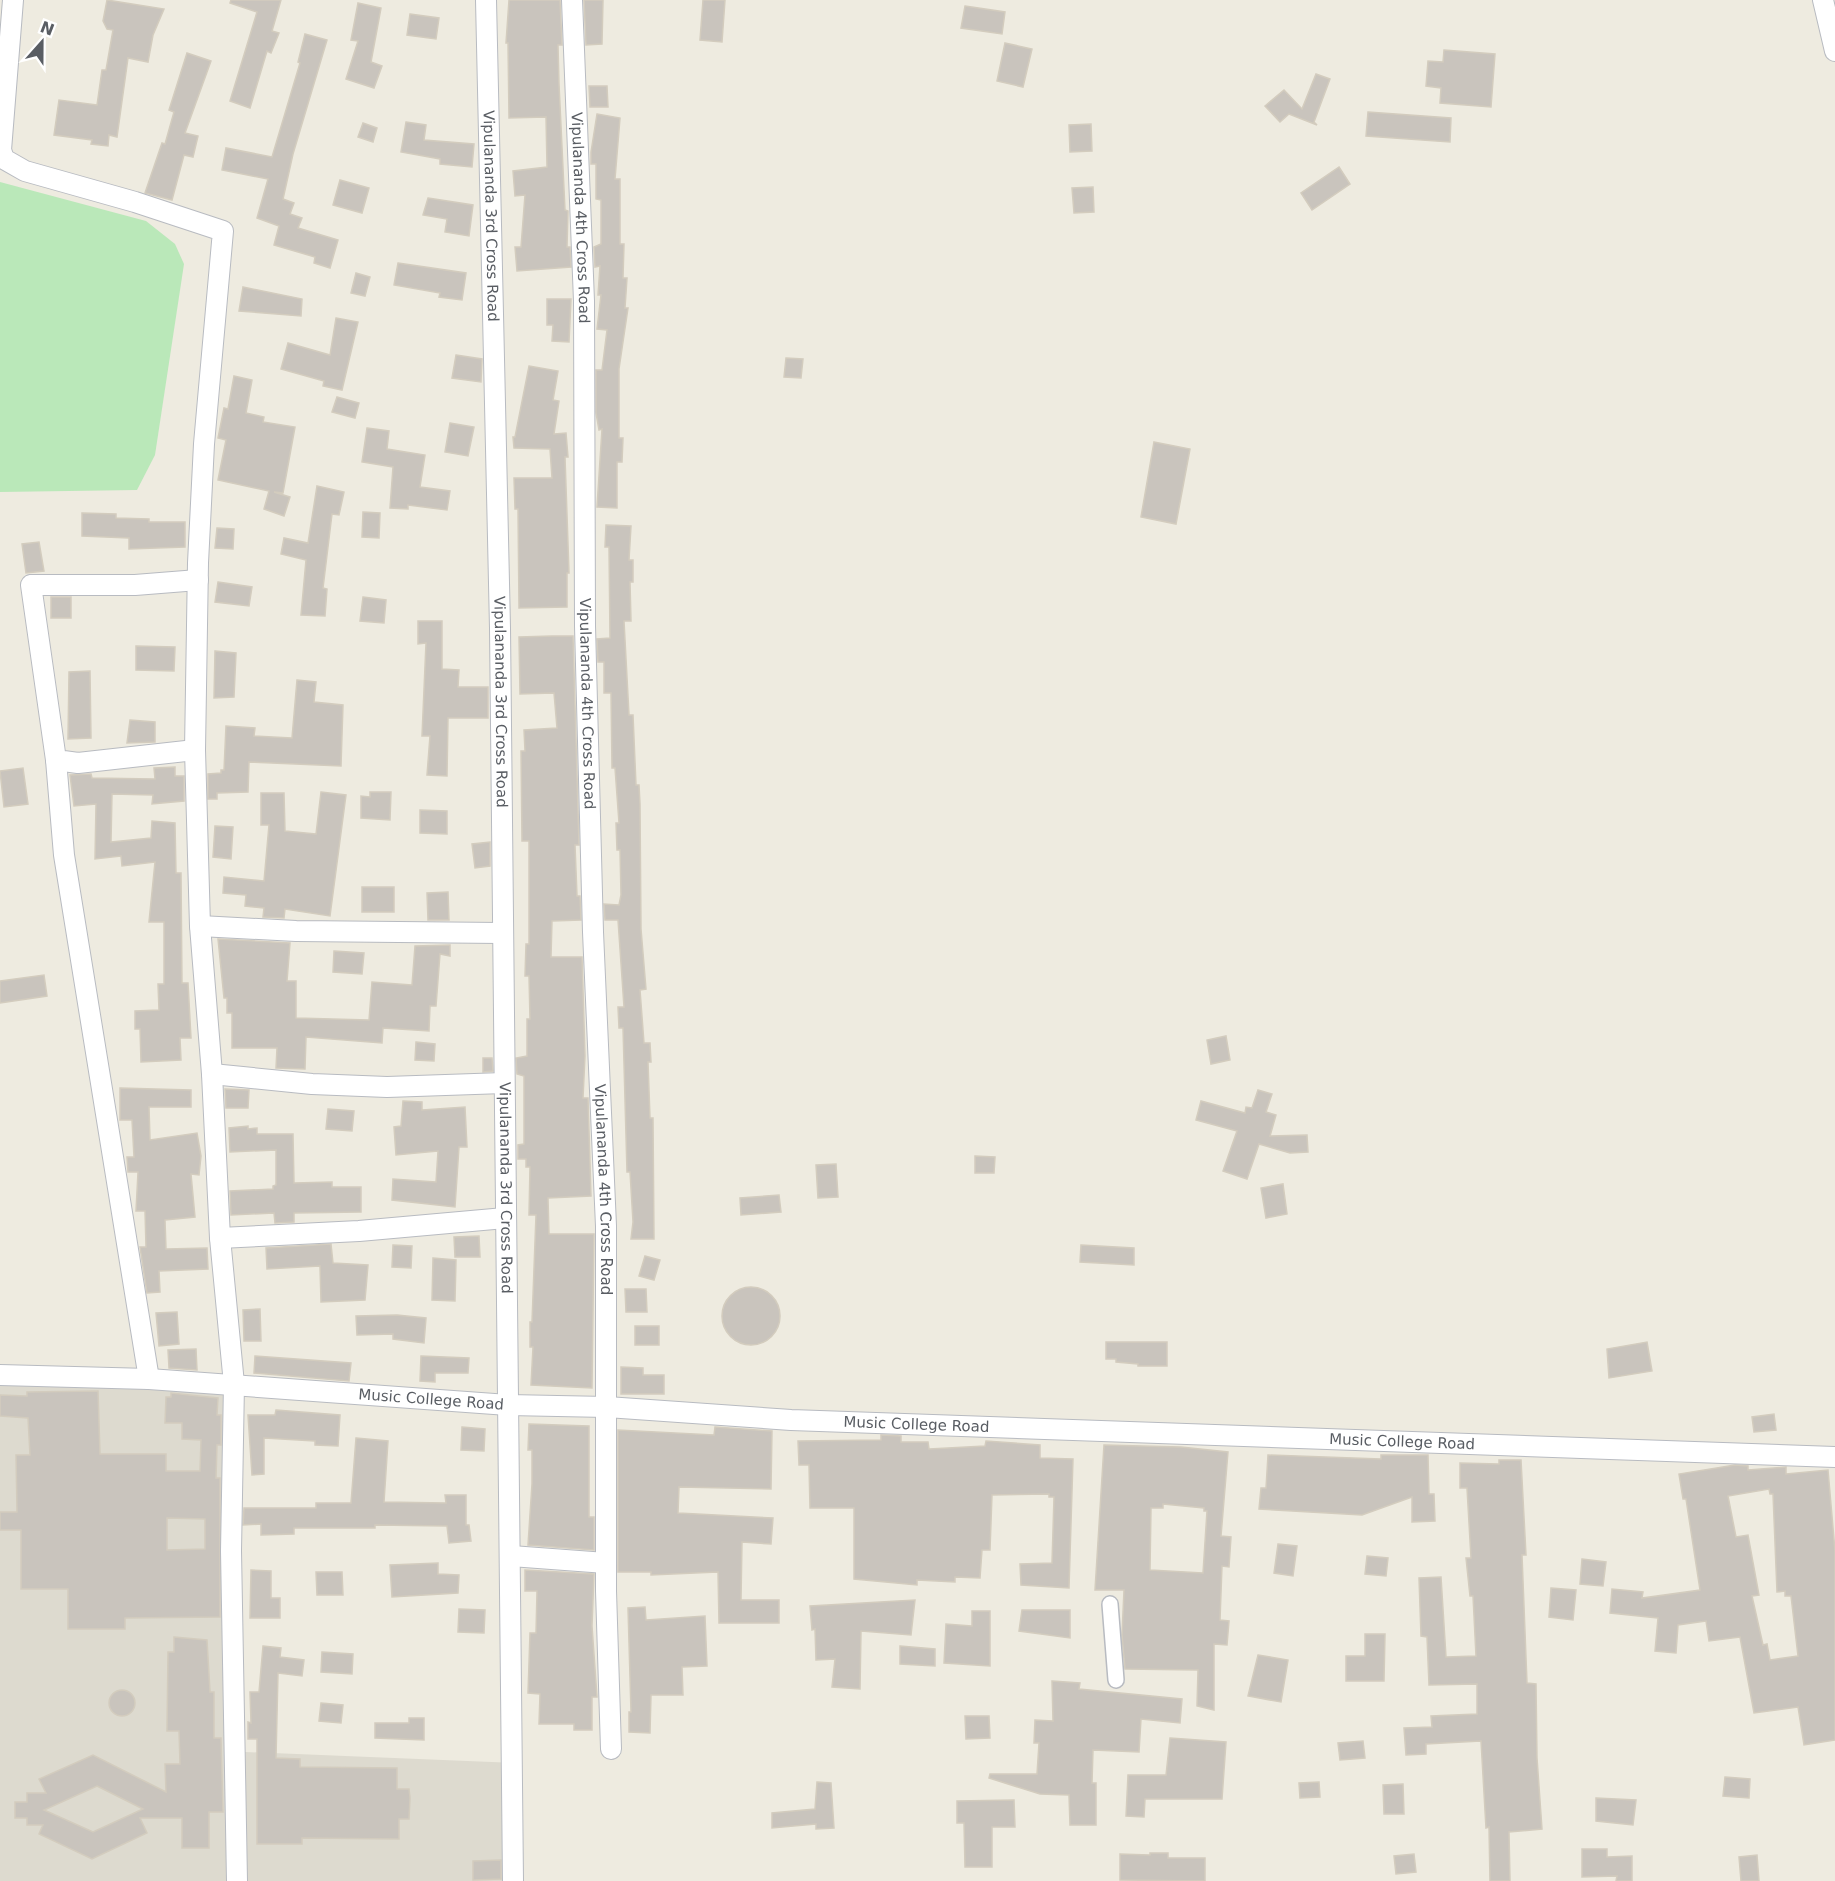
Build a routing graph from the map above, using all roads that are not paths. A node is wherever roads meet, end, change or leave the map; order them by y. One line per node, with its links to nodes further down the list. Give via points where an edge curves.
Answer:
1 (13, 0): 6 (street, via 1,150 4,159 25,171 223,231 204,444)
2 (486, 0): 10 (street, Vipulananda 3rd Cross Road, via 500,620)
3 (572, 0): 19 (street, Vipulananda 4th Cross Road, via 584,301 585,626 606,1226)
4 (1823, 0): 5 (street)
5 (1835, 51)
6 (198, 580): 7 (street); 8 (street, via 135,585 31,585)
7 (195, 750): 8 (street, via 78,763); 9 (street)
8 (56, 759): 16 (street, via 64,855)
9 (200, 926): 10 (street); 11 (street)
10 (501, 933): 12 (street, Vipulananda 3rd Cross Road)
11 (212, 1074): 12 (street, via 387,1087); 14 (street)
12 (504, 1083): 13 (street, Vipulananda 3rd Cross Road)
13 (505, 1218): 14 (street); 18 (street, Vipulananda 3rd Cross Road)
14 (220, 1238): 17 (street)
15 (0, 1375): 16 (street, Music College Road)
16 (149, 1379): 17 (street, Music College Road)
17 (234, 1384): 18 (street, Music College Road); 26 (street, via 231,1551)
18 (508, 1405): 19 (street, Music College Road); 21 (street, Vipulananda 3rd Cross Road)
19 (607, 1407): 20 (street, Music College Road, via 791,1420); 22 (street, Vipulananda 4th Cross Road)
20 (1835, 1457)
21 (511, 1556): 22 (street); 27 (street, Vipulananda 3rd Cross Road)
22 (606, 1563): 25 (street, Vipulananda 4th Cross Road)
23 (1110, 1604): 24 (street)
24 (1116, 1680)
25 (611, 1749)
26 (237, 1881)
27 (513, 1881)

